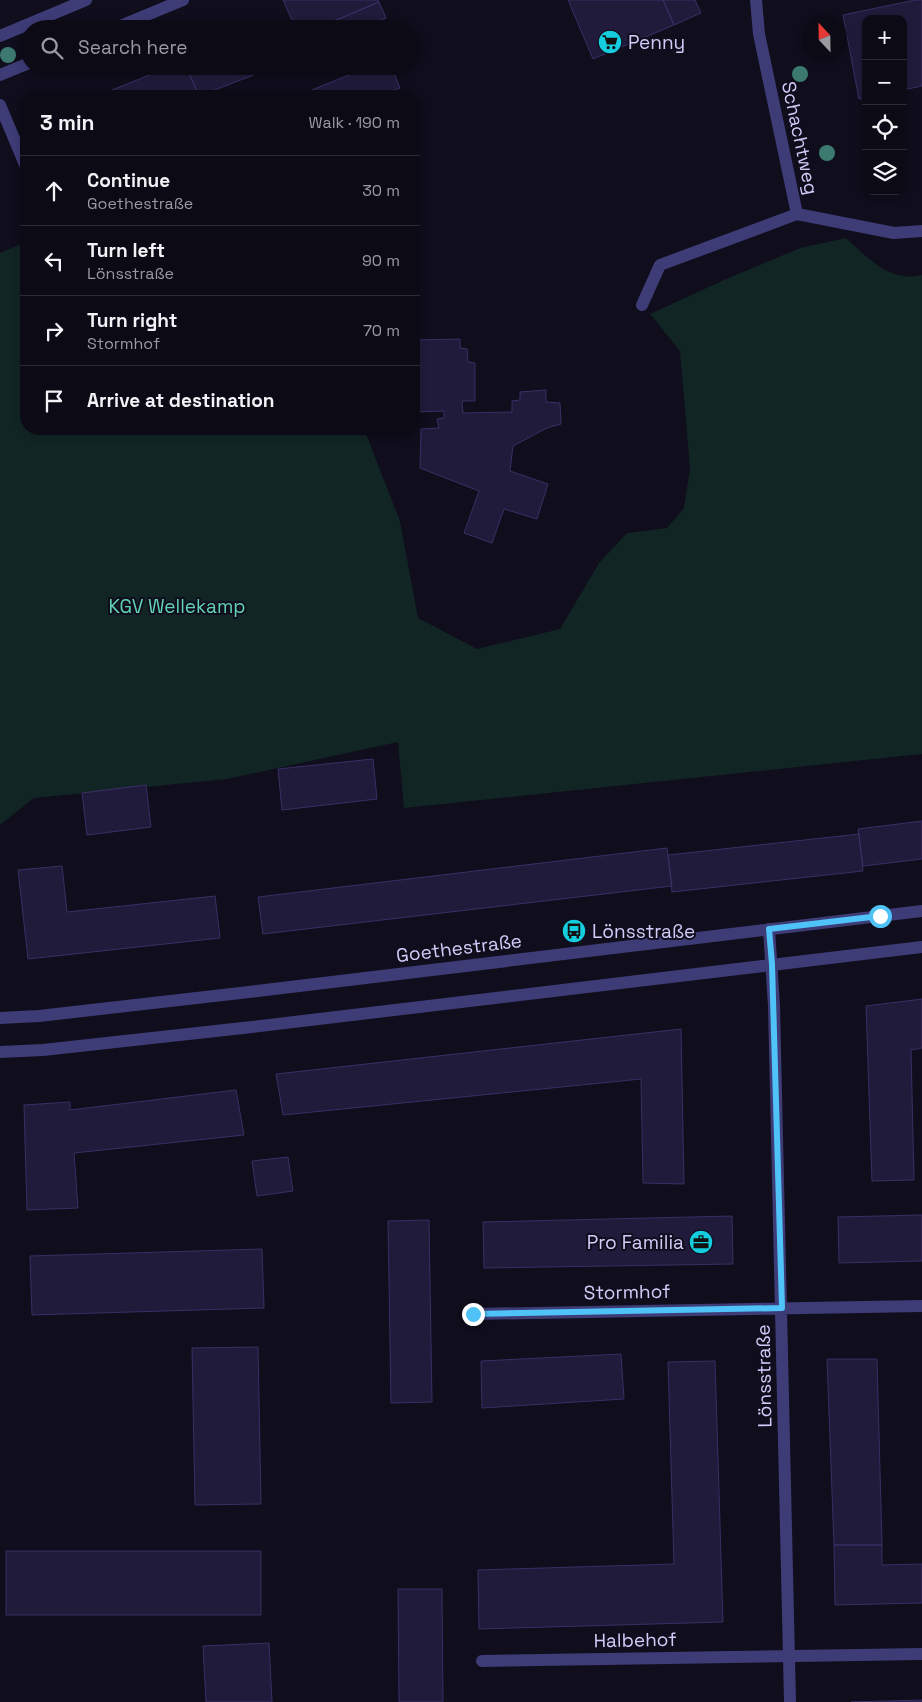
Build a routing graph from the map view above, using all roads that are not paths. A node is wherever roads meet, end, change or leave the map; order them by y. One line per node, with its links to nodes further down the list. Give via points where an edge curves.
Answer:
1 (86, 0): 4 (street)
2 (183, 0): 5 (street)
3 (756, 0): 12 (street, Schachtweg, via 759,34)
4 (38, 20)
5 (135, 20)
6 (20, 28): 7 (street)
7 (0, 36)
8 (20, 67): 9 (street)
9 (0, 75)
10 (0, 105): 11 (street)
11 (20, 153)
12 (797, 214): 13 (street, via 894,233); 14 (street, Schachtweg, via 660,265)
13 (922, 231)
14 (642, 305)
15 (922, 911): 16 (street, Goethestraße)
16 (769, 929): 18 (street, Lönsstraße); 19 (street, Goethestraße, via 249,992)
17 (922, 947): 18 (street)
18 (772, 964): 20 (street, via 252,1028); 22 (street, Lönsstraße)
19 (0, 1018)
20 (0, 1052)
21 (922, 1306): 22 (street, Stormhof)
22 (782, 1308): 23 (street, Stormhof); 25 (street, Lönsstraße)
23 (473, 1314)
24 (922, 1654): 25 (street, Halbehof)
25 (788, 1658): 26 (street, Halbehof); 27 (street, Lönsstraße)
26 (482, 1661)
27 (790, 1702)

